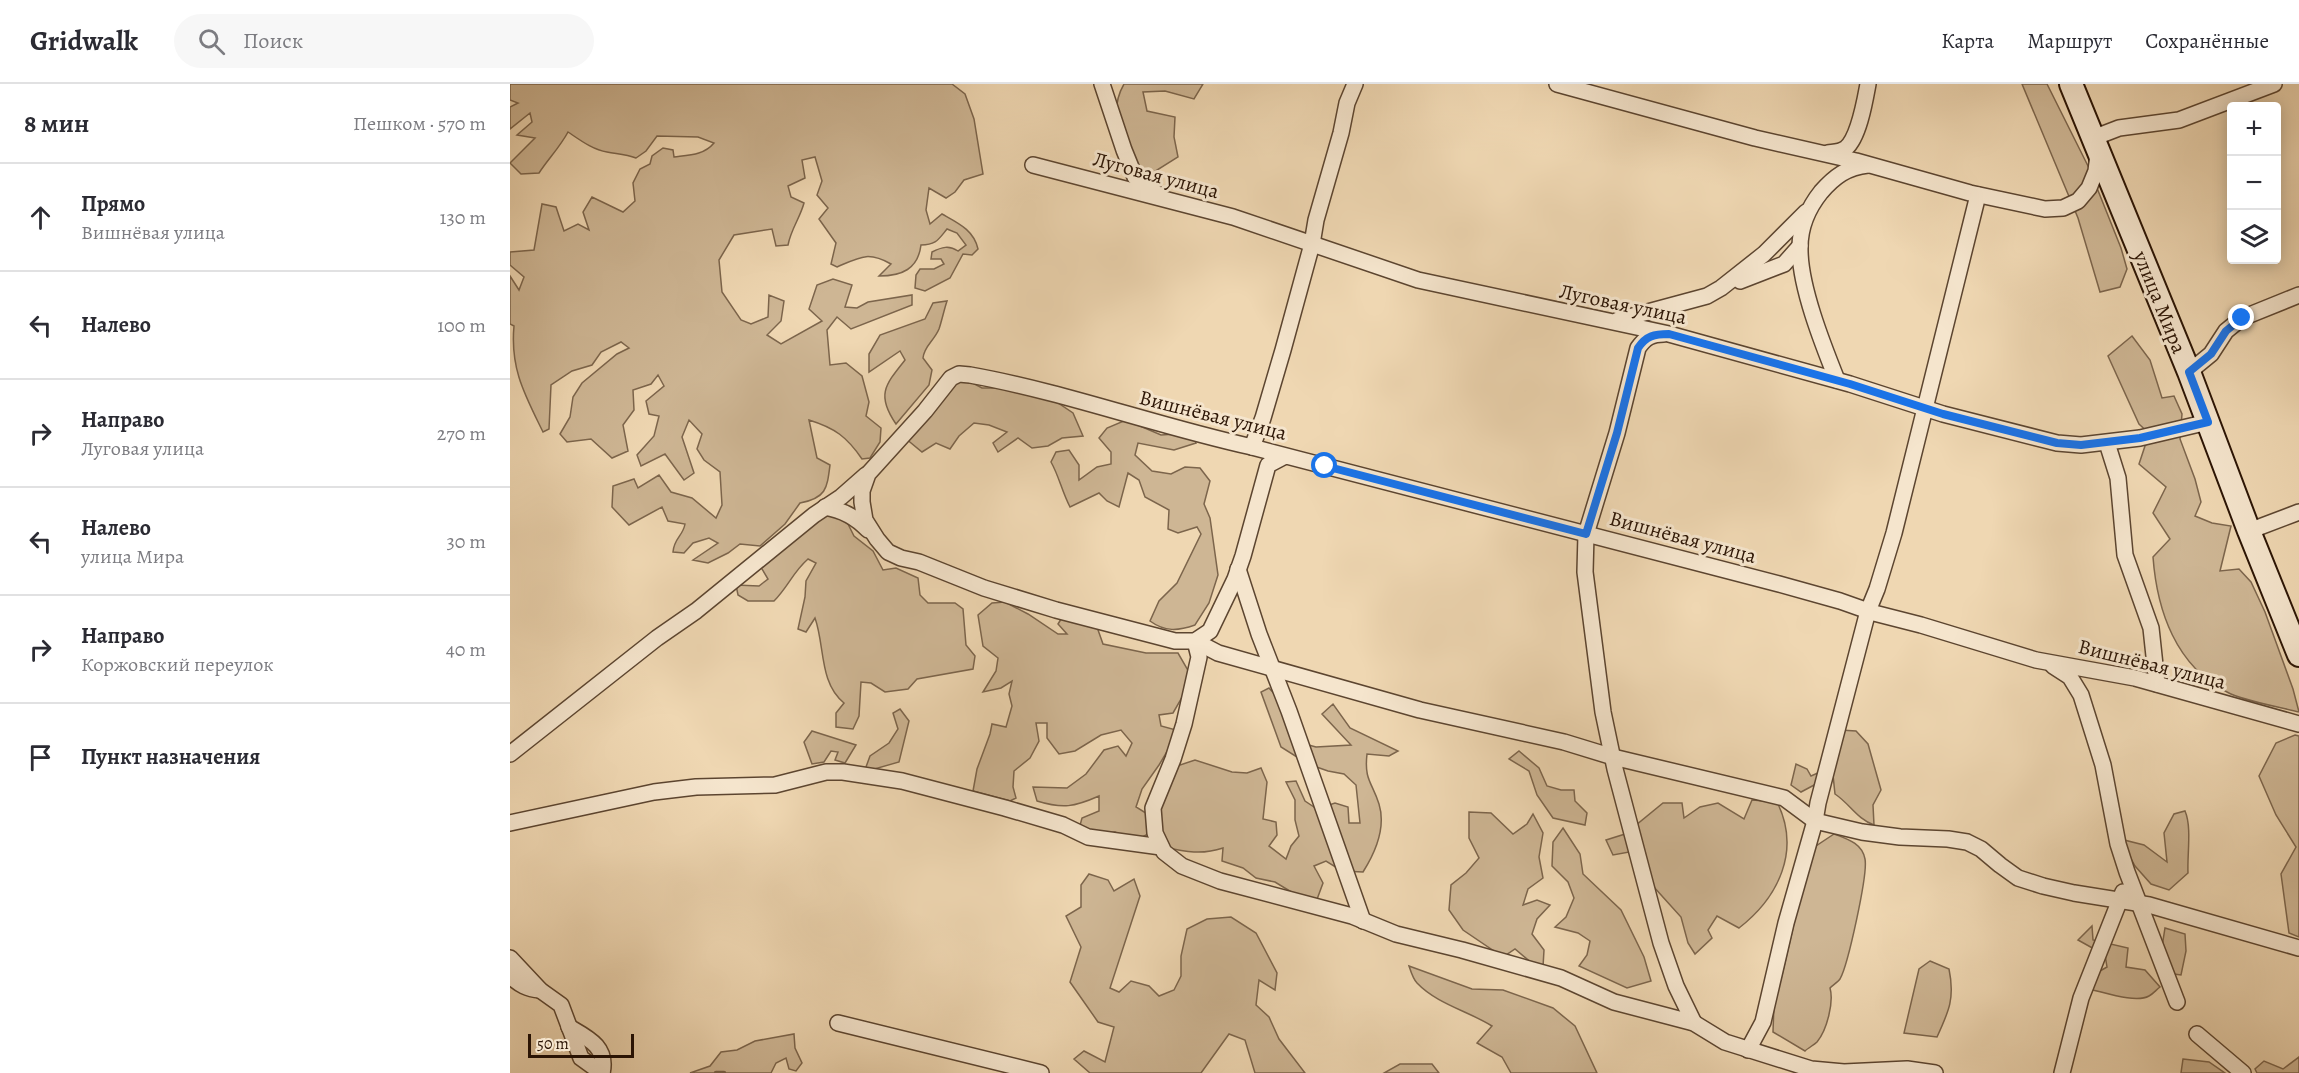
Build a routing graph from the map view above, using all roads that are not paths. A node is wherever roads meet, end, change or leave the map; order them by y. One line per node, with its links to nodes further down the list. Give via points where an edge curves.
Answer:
1 (1102, 84): 12 (street, via 1135,177)
2 (1355, 84): 14 (street)
3 (1557, 84): 8 (street)
4 (1868, 84): 8 (street, via 1859,122 1846,148)
5 (2071, 84): 7 (main road, улица Мира)
6 (2274, 84): 7 (street, via 2179,120 2119,128)
7 (2096, 144): 11 (street, via 2096,171 2089,188 2078,201 2063,208 2045,209); 20 (main road, улица Мира)
8 (1816, 153): 10 (street)
9 (1034, 165): 12 (street, Луговая улица)
10 (1870, 165): 11 (street); 13 (street, via 1840,173)
11 (1978, 195): 22 (street)
12 (1163, 198): 14 (street, Луговая улица)
13 (1811, 207): 15 (street); 16 (street, via 1764,254)
14 (1312, 243): 18 (street, Луговая улица, via 1418,280); 25 (street)
15 (1800, 246): 16 (street, via 1784,264); 21 (street, via 1800,262 1815,318)
16 (1721, 288): 18 (street, via 1707,296)
17 (2299, 295): 20 (street, via 2242,318 2226,331 2211,354)
18 (1615, 321): 19 (street, Луговая улица)
19 (1669, 334): 21 (street, Луговая улица); 31 (street, via 1650,336 1638,348)
20 (2189, 372): 23 (main road, улица Мира)
21 (1837, 380): 22 (street, Луговая улица)
22 (1926, 409): 24 (street, Луговая улица, via 2057,443); 34 (street, via 1894,533)
23 (2208, 422): 24 (street, Луговая улица); 30 (main road, улица Мира)
24 (2107, 443): 39 (street, via 2118,478 2125,555 2151,628)
25 (1252, 447): 26 (street, Вишнёвая улица); 27 (street, Вишнёвая улица, via 1037,389 959,374 951,378)
26 (1285, 456): 31 (street, Вишнёвая улица); 33 (street, via 1268,465 1263,475)
27 (868, 474): 28 (street); 32 (street, via 862,502 865,520)
28 (825, 507): 32 (street, via 844,511 859,520); 41 (street)
29 (2299, 512): 30 (street)
30 (2249, 531): 36 (main road, улица Мира)
31 (1586, 534): 34 (street, Вишнёвая улица); 42 (street, via 1585,572 1603,712)
32 (877, 539): 35 (street, via 888,552 901,558 1003,595 1120,628)
33 (1239, 569): 35 (street, via 1210,631); 38 (street)
34 (1868, 611): 37 (street, Вишнёвая улица); 43 (street)
35 (1195, 641): 38 (street, via 1218,653); 45 (street, via 1199,657 1184,724 1154,808 1155,832)
36 (2299, 655)
37 (2036, 660): 39 (street, Вишнёвая улица); 46 (street, via 2070,677 2081,695 2103,765)
38 (1272, 668): 42 (street, via 1420,710); 49 (street)
39 (2157, 684): 40 (street, Вишнёвая улица)
40 (2299, 724)
41 (510, 754)
42 (1613, 757): 43 (street, via 1784,798); 56 (street, via 1661,943)
43 (1815, 821): 47 (street, via 1872,833 1967,842 2018,878); 58 (street, via 1763,1022)
44 (510, 823): 45 (street, via 654,792 775,785 826,772 843,772 902,781 1054,822 1088,837)
45 (1161, 847): 49 (street, via 1182,866 1220,881)
46 (2127, 872): 47 (street); 48 (street)
47 (2119, 901): 48 (street); 64 (street, via 2081,998)
48 (2140, 904): 50 (street); 54 (street)
49 (1363, 921): 56 (street, via 1396,934 1561,978 1614,1002)
50 (2299, 948)
51 (510, 958): 53 (street)
52 (510, 976): 53 (street, via 520,985)
53 (535, 989): 61 (street, via 561,1005 582,1058)
54 (2177, 1002)
55 (838, 1023): 62 (street)
56 (1694, 1023): 58 (street, via 1725,1042)
57 (2197, 1034): 65 (street)
58 (1748, 1050): 59 (street)
59 (1811, 1071): 60 (street)
60 (1873, 1072): 63 (street, via 1907,1069)
61 (602, 1073)
62 (1041, 1073)
63 (1935, 1073)
64 (2061, 1073)
65 (2243, 1073)

